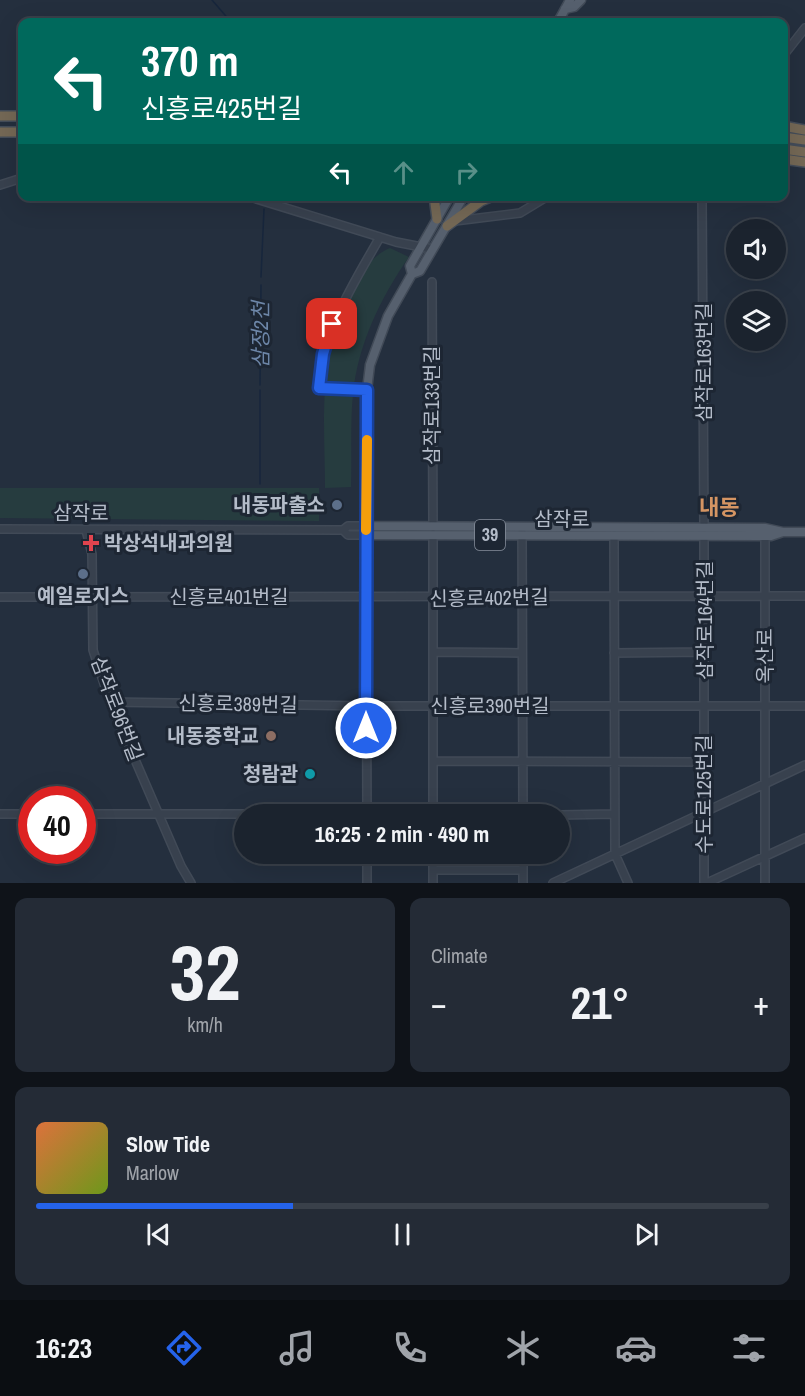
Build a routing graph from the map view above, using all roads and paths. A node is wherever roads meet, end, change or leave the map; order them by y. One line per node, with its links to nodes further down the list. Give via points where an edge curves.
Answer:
1 (570, 0): 3 (main road)
2 (581, 0): 3 (main road)
3 (565, 9): 4 (main road)
4 (560, 18)
5 (805, 28): 6 (street)
6 (788, 50)
7 (0, 116): 8 (highway)
8 (18, 116)
9 (788, 127): 10 (highway)
10 (805, 130)
11 (0, 132): 12 (highway)
12 (18, 132)
13 (788, 138): 14 (highway)
14 (805, 140)
15 (788, 150): 16 (highway)
16 (805, 152)
17 (788, 160): 18 (highway)
18 (805, 162)
19 (18, 179): 20 (street)
20 (0, 185)
21 (263, 201): 30 (street)
22 (435, 201): 28 (highway)
23 (447, 201): 28 (main road)
24 (462, 201): 29 (main road)
25 (482, 201): 29 (highway)
26 (540, 201): 29 (street, via 520,213)
27 (702, 201): 41 (street, 삼작로163번길)
28 (437, 219): 31 (main road)
29 (451, 223): 32 (main road)
30 (380, 237): 31 (street); 35 (street, via 332,324 319,388)
31 (421, 247): 32 (street); 33 (main road, via 410,266)
32 (432, 249): 33 (main road, via 420,271)
33 (412, 274): 35 (main road, via 378,341)
34 (432, 282): 39 (street, 삼작로133번길)
35 (367, 390): 38 (main road)
36 (0, 529): 37 (street, 삼작로)
37 (86, 530): 38 (street, 삼작로, via 343,530 348,526); 50 (street, 삼작로96번길, via 92,554)
38 (366, 531): 39 (main road, 삼작로 / 39); 45 (street)
39 (433, 531): 40 (main road, 삼작로 / 39); 53 (street, 삼작로133번길)
40 (522, 532): 41 (main road, 삼작로 / 39); 44 (main road, 삼작로 / 39); 51 (street)
41 (704, 532): 42 (main road, 삼작로 / 39); 44 (main road, 삼작로 / 39); 46 (street, 삼작로164번길)
42 (765, 532): 43 (main road, 삼작로 / 39); 47 (street, 옥산로)
43 (805, 532)
44 (614, 535): 52 (street)
45 (366, 596): 50 (street, 신흥로401번길); 53 (street, 신흥로402번길); 59 (street)
46 (706, 596): 47 (street, 신흥로402번길); 52 (street, 신흥로402번길); 56 (street, 삼작로164번길)
47 (765, 596): 48 (street, 신흥로402번길); 64 (street, 옥산로)
48 (805, 596)
49 (0, 597): 50 (street, 신흥로401번길)
50 (93, 597): 58 (street, 삼작로96번길, via 93,650)
51 (522, 597): 52 (street, 신흥로402번길); 53 (street, 신흥로402번길); 57 (street)
52 (613, 597): 55 (street)
53 (433, 598): 54 (street, 삼작로133번길)
54 (433, 652): 57 (street); 60 (street, 삼작로133번길)
55 (614, 652): 56 (street); 62 (street)
56 (705, 652): 63 (street, 삼작로164번길)
57 (522, 653): 61 (street)
58 (110, 702): 59 (street, 신흥로389번길); 79 (street, 삼작로96번길)
59 (366, 706): 60 (street, 신흥로390번길); 72 (street)
60 (433, 706): 61 (street, 신흥로390번길); 66 (street, 삼작로133번길)
61 (522, 706): 62 (street, 신흥로390번길); 67 (street)
62 (614, 706): 63 (street, 신흥로390번길); 68 (street)
63 (704, 706): 64 (street, 신흥로390번길); 69 (street, 수도로125번길)
64 (765, 706): 65 (street, 신흥로390번길); 71 (street, 옥산로)
65 (805, 706)
66 (433, 761): 67 (street); 73 (street, 삼작로133번길)
67 (522, 761): 68 (street); 74 (street)
68 (614, 762): 69 (street); 81 (street)
69 (704, 762): 75 (street, 수도로125번길)
70 (805, 765): 71 (street)
71 (765, 785): 75 (street); 85 (street, 옥산로)
72 (367, 804)
73 (433, 804)
74 (523, 804)
75 (704, 812): 84 (street); 97 (street, 수도로125번길)
76 (0, 814): 77 (street)
77 (18, 814)
78 (96, 814): 79 (street)
79 (159, 814): 80 (street); 91 (street, 삼작로96번길)
80 (234, 814)
81 (614, 814): 82 (street); 84 (street)
82 (570, 815)
83 (805, 838): 85 (street)
84 (615, 854): 95 (street); 96 (street)
85 (765, 857): 97 (street); 98 (street, 옥산로)
86 (367, 864): 92 (street)
87 (433, 864): 89 (street)
88 (523, 864): 90 (street)
89 (433, 870): 90 (street); 93 (street)
90 (523, 870): 94 (street)
91 (191, 883)
92 (367, 883)
93 (433, 883)
94 (523, 883)
95 (553, 883)
96 (627, 883)
97 (705, 883)
98 (765, 883)

